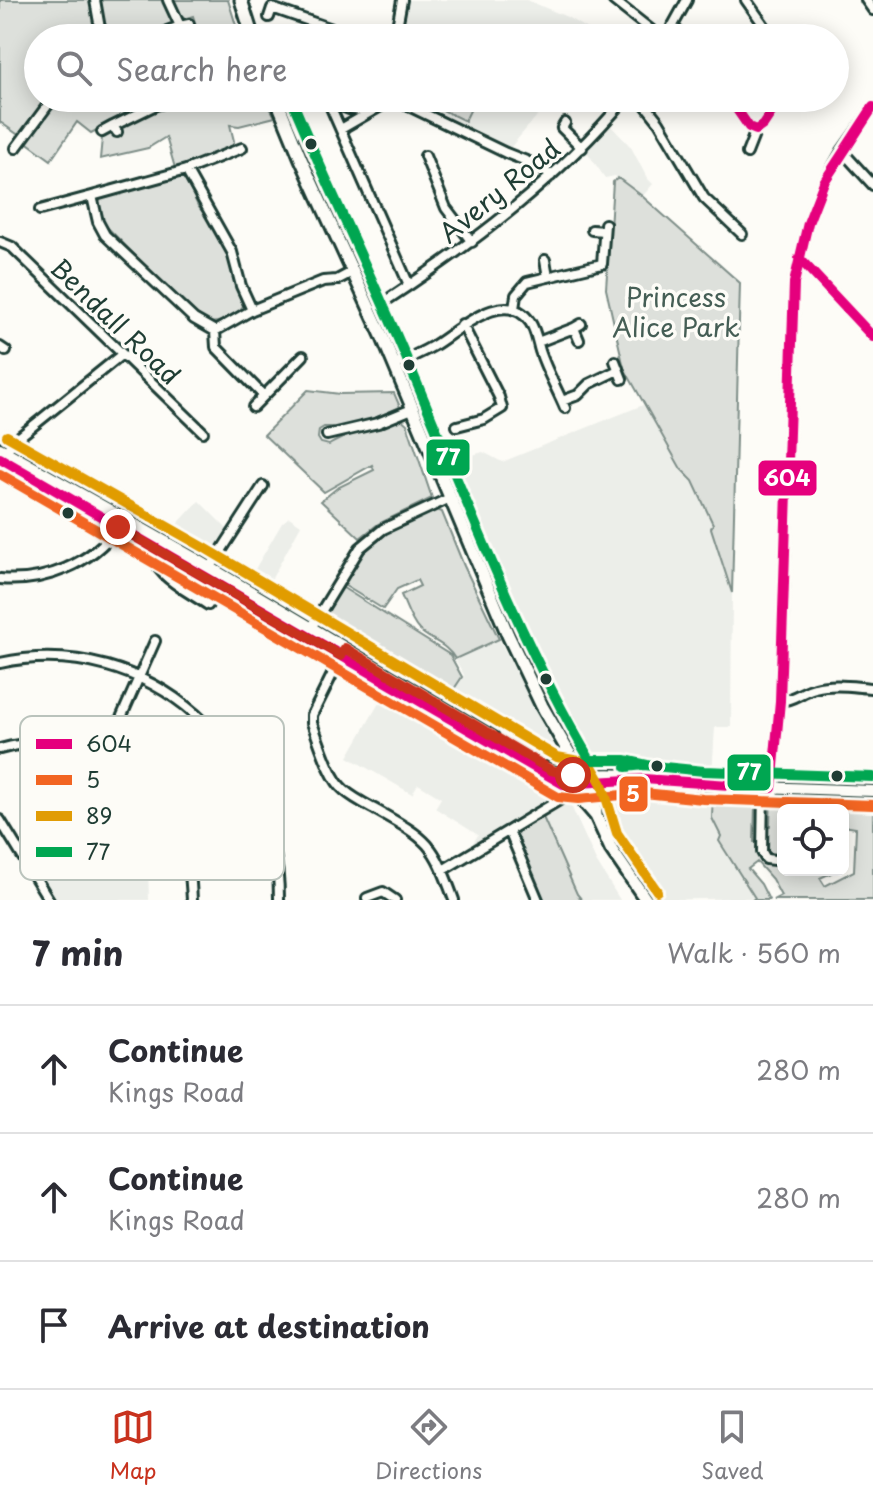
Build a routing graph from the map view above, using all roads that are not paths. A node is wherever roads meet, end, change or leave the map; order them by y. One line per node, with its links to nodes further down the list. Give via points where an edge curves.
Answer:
1 (95, 0): 11 (street)
2 (168, 0): 12 (street)
3 (241, 0): 13 (highway)
4 (402, 0): 15 (street)
5 (613, 0): 16 (street)
6 (687, 0): 17 (street)
7 (746, 0): 18 (street)
8 (866, 0): 9 (street)
9 (873, 10)
10 (269, 17): 14 (street, via 272,8)
11 (99, 24)
12 (183, 24)
13 (249, 24)
14 (318, 24)
15 (398, 24)
16 (645, 24)
17 (673, 24)
18 (763, 24)
19 (873, 107): 37 (street)
20 (43, 112): 34 (street)
21 (139, 112): 33 (street)
22 (282, 112): 52 (highway)
23 (331, 112): 31 (street)
24 (368, 112): 31 (street)
25 (421, 112): 41 (street)
26 (614, 112): 36 (street, Avery Road)
27 (651, 112): 45 (street, via 704,198)
28 (739, 112): 32 (street)
29 (772, 112): 32 (street)
30 (561, 128): 36 (street)
31 (341, 129): 55 (street)
32 (756, 130): 38 (street)
33 (102, 132)
34 (16, 148)
35 (242, 148): 40 (street)
36 (582, 148): 41 (street, Avery Road)
37 (842, 151): 42 (street); 49 (street, via 816,202)
38 (747, 153)
39 (425, 156): 48 (street, via 446,208)
40 (186, 170): 43 (street); 58 (street, via 232,252)
41 (551, 176): 48 (street, Avery Road)
42 (873, 185)
43 (92, 196): 44 (street); 60 (street, via 105,235 194,319)
44 (46, 211)
45 (739, 229)
46 (592, 230): 51 (street, via 605,228)
47 (0, 242): 64 (street, Bendall Road, via 12,247)
48 (472, 242): 55 (street, Avery Road)
49 (799, 258): 61 (street); 94 (street, via 792,302)
50 (545, 260): 54 (street)
51 (602, 264): 53 (street); 54 (street)
52 (352, 272): 58 (street); 66 (highway)
53 (602, 275)
54 (548, 277): 57 (street, via 527,282 516,295)
55 (409, 285): 56 (street, Avery Road)
56 (387, 300)
57 (514, 309): 59 (street, via 489,312); 63 (street, via 527,318)
58 (252, 310): 60 (street)
59 (462, 324): 66 (street, via 437,344); 73 (street, via 499,397)
60 (215, 331): 70 (street, via 216,347)
61 (873, 337)
62 (579, 340): 63 (street, via 578,326)
63 (538, 342): 68 (street, via 563,404)
64 (121, 355): 76 (street, Bendall Road); 78 (street)
65 (303, 356): 69 (street)
66 (394, 364): 72 (highway)
67 (280, 365): 69 (street)
68 (618, 370)
69 (284, 375): 70 (street)
70 (264, 396): 71 (street)
71 (253, 407)
72 (412, 409): 77 (street); 80 (highway)
73 (500, 411): 74 (street, via 461,425); 75 (street)
74 (462, 412)
75 (510, 418)
76 (203, 432)
77 (327, 435)
78 (2, 452): 81 (main road); 83 (main road)
79 (263, 486): 84 (street)
80 (450, 498): 88 (street, via 383,529 360,548); 99 (highway, via 508,635)
81 (118, 527): 82 (main road); 85 (street, via 107,542 69,568 41,577)
82 (146, 543): 83 (main road); 87 (street, via 157,570)
83 (195, 565): 84 (main road); 86 (main road)
84 (210, 568): 88 (main road)
85 (0, 579)
86 (252, 604): 88 (main road); 90 (street, via 248,610)
87 (208, 605)
88 (309, 632): 90 (main road)
89 (155, 641): 92 (street)
90 (341, 655): 99 (main road, via 551,770); 99 (main road, via 556,780); 106 (street, via 312,715 335,778 343,790 420,835)
91 (0, 663): 92 (street, via 57,658)
92 (138, 677): 95 (street); 96 (street)
93 (873, 688): 94 (street, via 825,686)
94 (780, 701): 100 (street)
95 (121, 716)
96 (199, 716)
97 (20, 746): 98 (street)
98 (0, 749)
99 (580, 779): 100 (main road); 103 (street, via 566,796); 117 (highway, via 595,802 596,816 621,868)
100 (768, 788): 101 (main road); 105 (street, via 762,852 766,859)
101 (873, 791)
102 (0, 820): 104 (street)
103 (509, 831): 106 (street); 116 (street)
104 (20, 853)
105 (777, 860)
106 (443, 870): 115 (street)
107 (37, 880): 111 (street)
108 (191, 880): 112 (street)
109 (278, 880): 113 (street)
110 (367, 898): 114 (street, via 383,892)
111 (49, 900)
112 (192, 900)
113 (279, 900)
114 (395, 900)
115 (454, 900)
116 (538, 900)
117 (646, 900)

